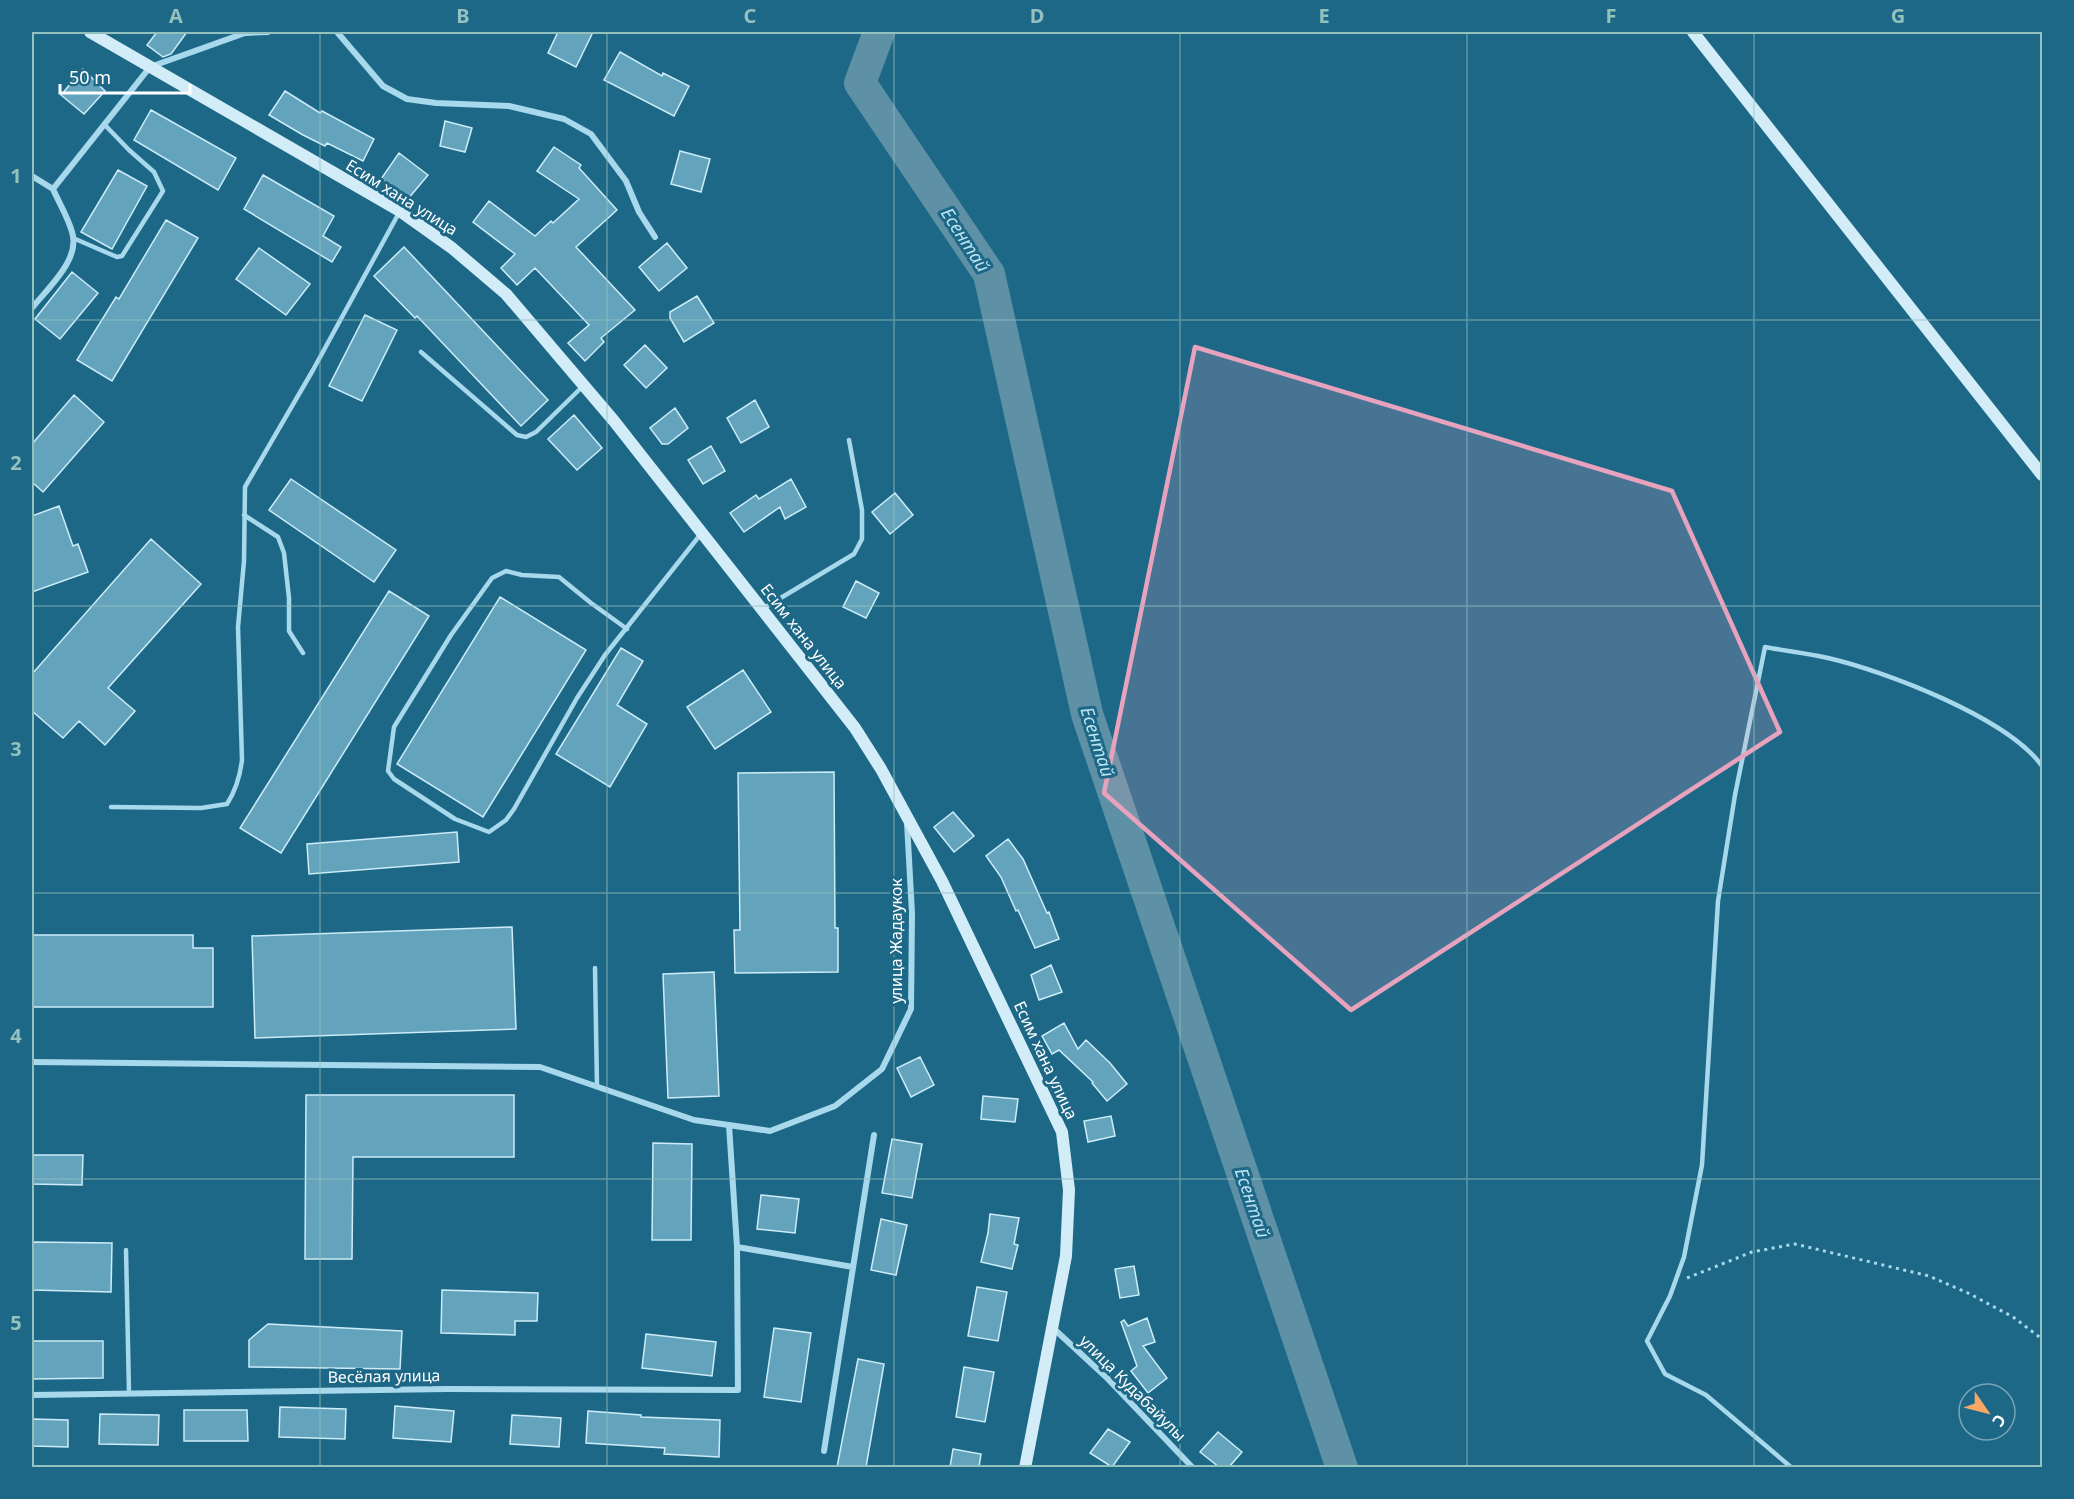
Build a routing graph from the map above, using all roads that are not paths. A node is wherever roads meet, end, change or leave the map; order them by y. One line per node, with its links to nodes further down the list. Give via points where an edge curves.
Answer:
1 (90, 32): 5 (street, Есим хана улица)
2 (268, 32): 5 (street, via 244,33)
3 (338, 32): 10 (street, via 383,86 406,99 509,106 564,119 591,134 626,181)
4 (1693, 32): 16 (street)
5 (150, 67): 6 (street); 9 (street, Есим хана улица)
6 (104, 124): 8 (street); 11 (lane, via 154,172 163,191 122,256)
7 (32, 176): 8 (street)
8 (53, 189): 11 (street)
9 (400, 211): 14 (street, Есим хана улица, via 506,294); 17 (lane, via 245,487)
10 (655, 237)
11 (73, 238): 12 (street, via 71,259)
12 (32, 308)
13 (421, 352): 14 (lane, via 517,435 526,437)
14 (584, 386): 18 (street, Есим хана улица)
15 (849, 440): 19 (lane, via 862,510 862,539 854,554)
16 (2043, 474)
17 (244, 515): 21 (lane, via 278,537 284,554 289,631); 23 (lane, via 238,627 242,760 236,790 227,804 201,808)
18 (702, 533): 19 (street, Есим хана улица); 20 (lane)
19 (762, 609): 24 (street, Есим хана улица, via 855,728)
20 (627, 628): 20 (lane, via 578,698 514,809 489,832 455,819 394,779 388,771 394,728 451,635 492,578 506,571 559,577)
21 (303, 653)
22 (2043, 766): 39 (lane, via 2015,739 1974,714 1908,683 1829,658 1765,647 1734,795 1718,901 1702,1165 1684,1257 1647,1341 1665,1374 1706,1395)
23 (111, 807)
24 (906, 815): 28 (street, улица Жадаукок, via 912,913 911,1009 882,1069 835,1106 770,1131); 33 (street, Есим хана улица, via 942,881 1062,1132 1069,1190 1066,1256)
25 (595, 968): 27 (lane)
26 (32, 1062): 27 (street, улица Жадаукок, via 540,1067)
27 (597, 1087): 28 (street, улица Жадаукок, via 694,1120)
28 (729, 1125): 30 (street)
29 (873, 1135): 32 (street)
30 (737, 1247): 32 (street); 34 (street, Весёлая улица, via 738,1390)
31 (126, 1250): 34 (lane)
32 (853, 1267): 36 (street)
33 (1053, 1328): 37 (street, Есим хана улица); 38 (street, улица Кудабайулы)
34 (129, 1393): 35 (street, Весёлая улица)
35 (32, 1395)
36 (824, 1451)
37 (1024, 1467)
38 (1192, 1467)
39 (1792, 1467)

